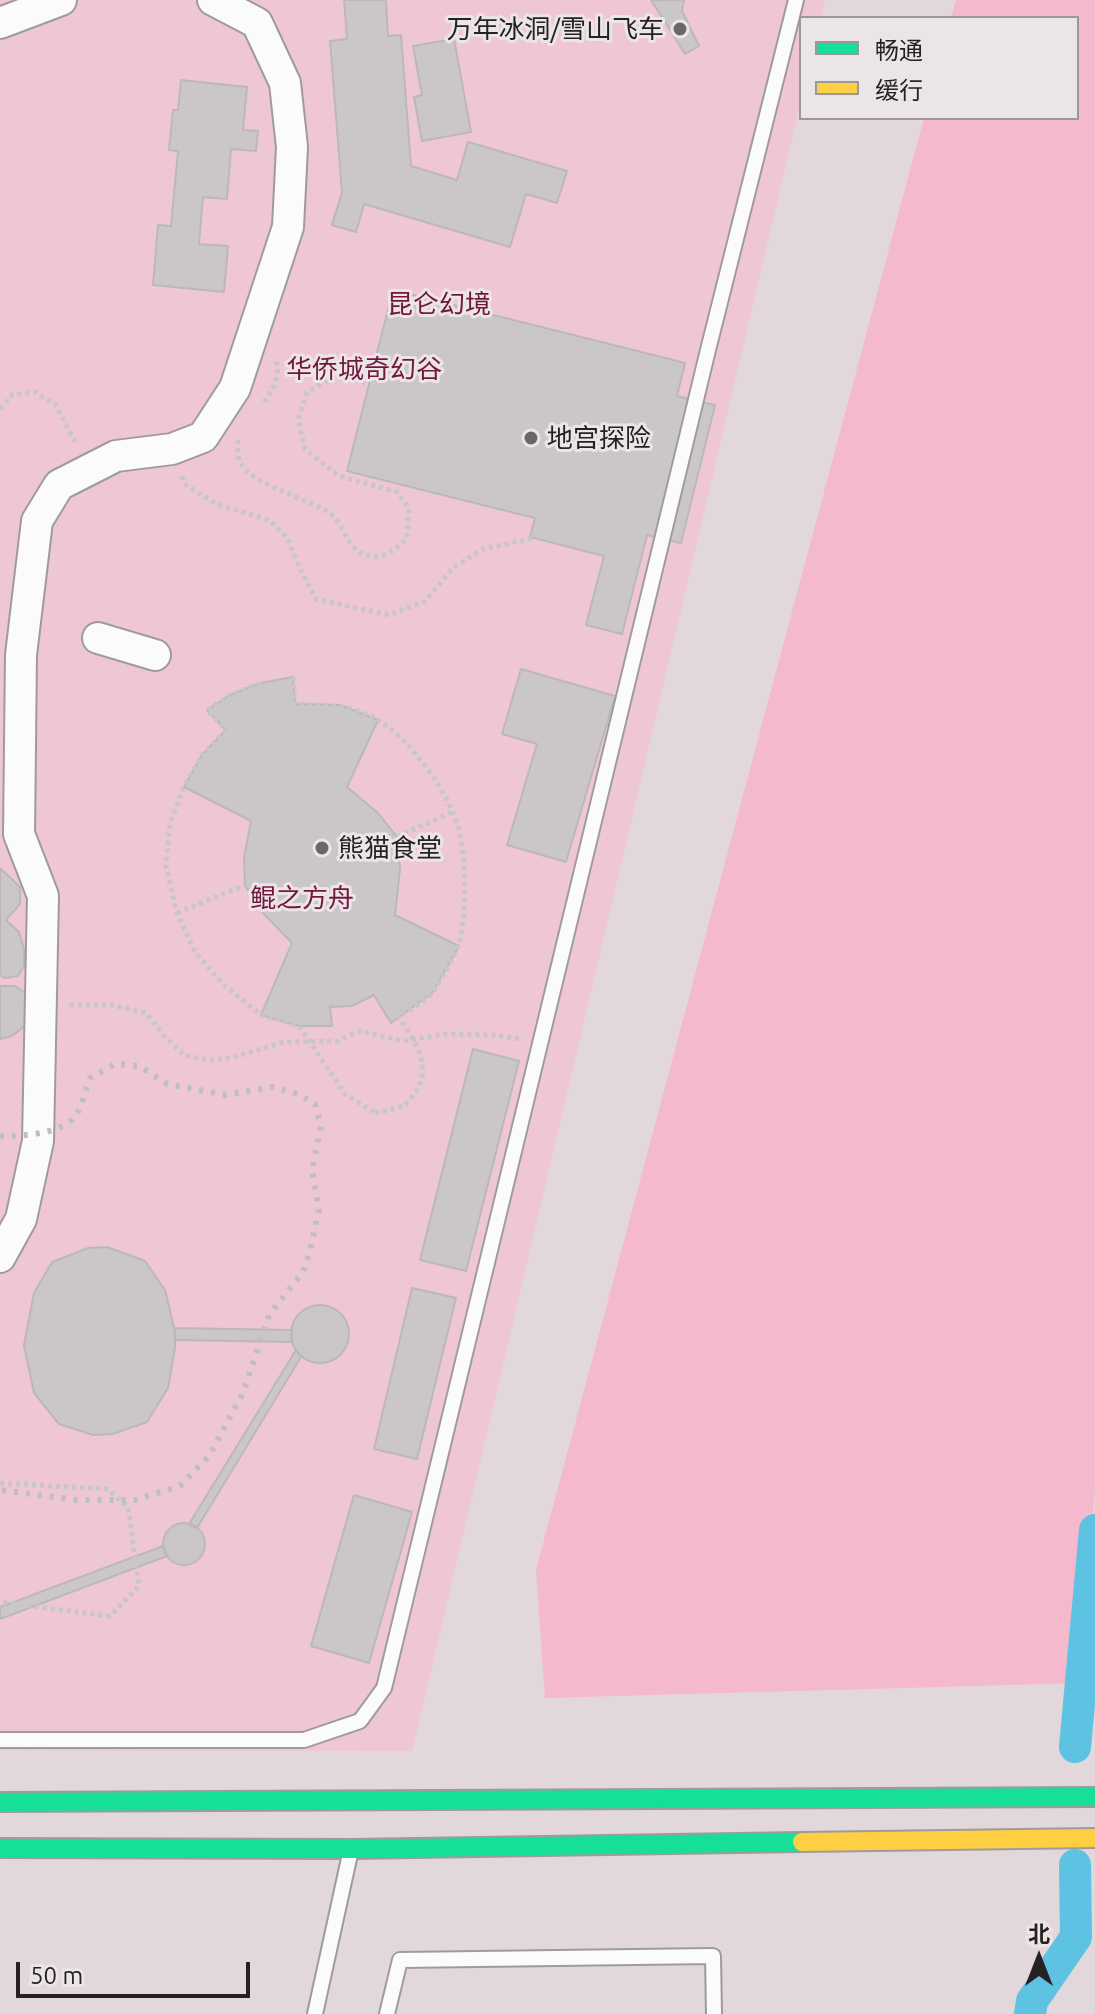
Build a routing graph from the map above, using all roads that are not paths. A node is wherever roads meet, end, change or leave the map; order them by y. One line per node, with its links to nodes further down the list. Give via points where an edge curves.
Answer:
1 (61, 0): 4 (street)
2 (213, 0): 7 (street, via 257,23 285,83 292,147 288,227 235,388 203,437 172,449 116,456 88,470 59,485 37,521 21,655 19,834 43,896 38,1141 21,1219)
3 (796, 0): 8 (lane, via 384,1688 360,1721 304,1740)
4 (0, 23)
5 (98, 638): 6 (street)
6 (155, 655)
7 (0, 1257)
8 (0, 1740)
9 (1095, 1797): 10 (street)
10 (0, 1802)
11 (1095, 1838): 13 (street)
12 (0, 1848): 13 (street)
13 (351, 1849): 14 (lane)
14 (315, 2014)
15 (387, 2014): 16 (lane, via 400,1960 713,1956)
16 (714, 2014)

